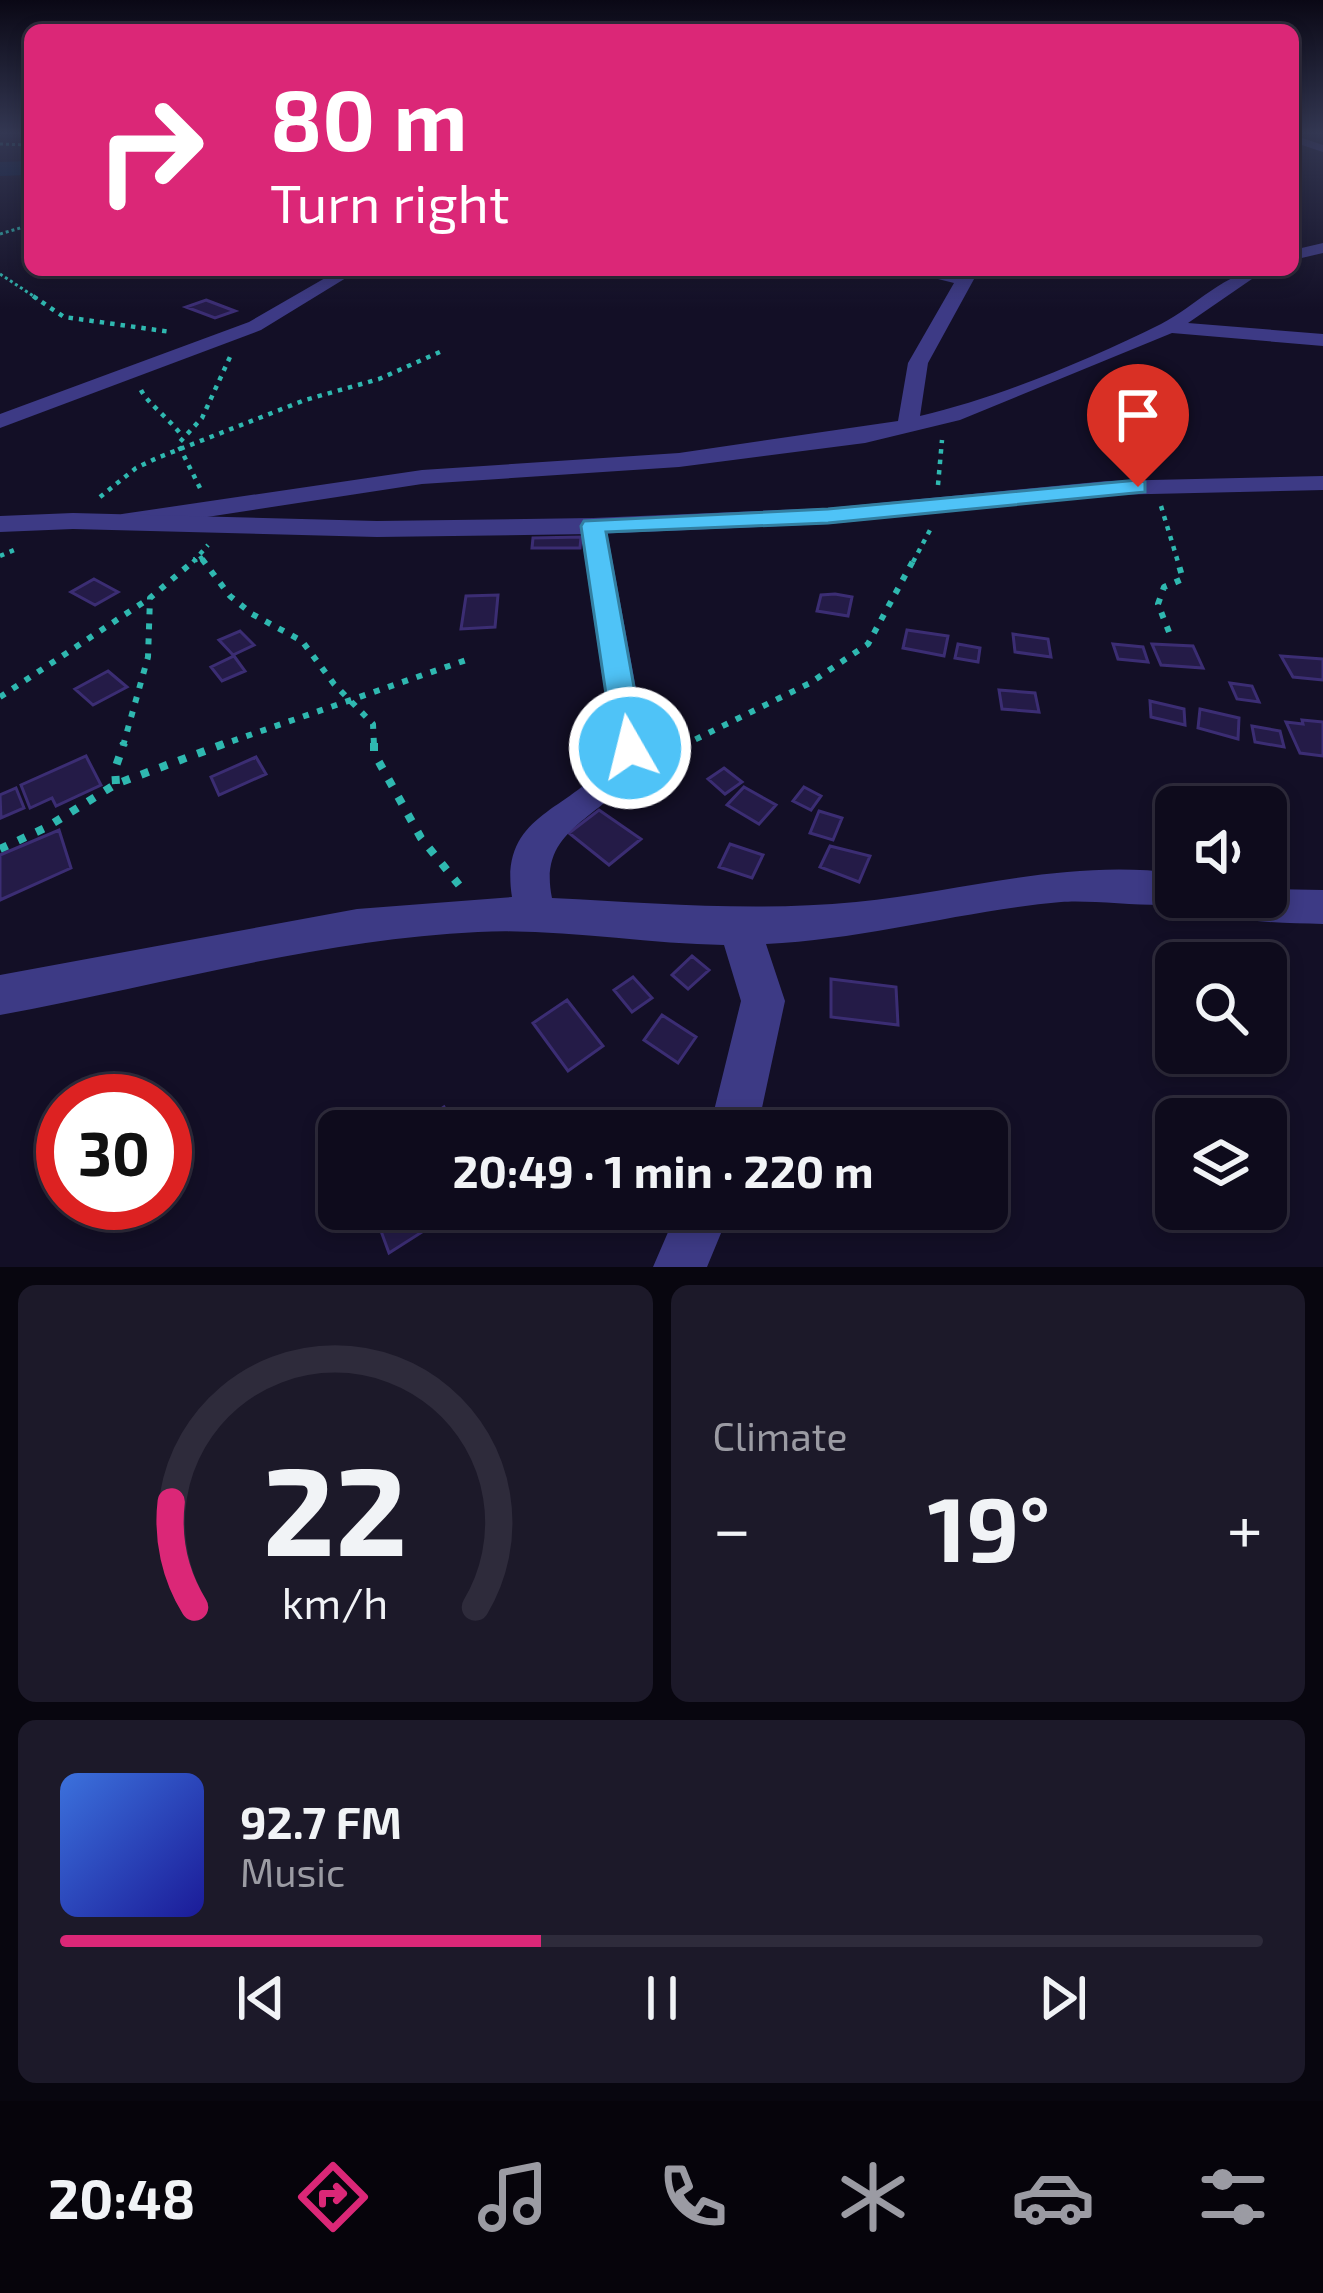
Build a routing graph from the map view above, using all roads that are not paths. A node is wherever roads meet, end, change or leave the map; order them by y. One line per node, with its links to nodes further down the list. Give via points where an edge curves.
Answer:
1 (341, 276): 6 (street, via 255,326)
2 (967, 276): 7 (street, via 929,332 907,404)
3 (1248, 276): 4 (street)
4 (1170, 327): 5 (street); 7 (street)
5 (1323, 340)
6 (0, 421)
7 (909, 426): 9 (street, via 774,450 422,477)
8 (1323, 483): 11 (street, via 1168,486 828,516)
9 (116, 523): 10 (street); 11 (street)
10 (0, 524)
11 (593, 526): 15 (street, via 630,748 626,768 538,838 528,868)
12 (1155, 886): 16 (street, via 1053,884 863,919)
13 (1287, 906): 14 (street)
14 (1323, 907)
15 (536, 915): 16 (street); 17 (street, via 284,940)
16 (739, 925): 18 (street, via 763,1000)
17 (0, 994)
18 (740, 1110)
19 (696, 1230): 20 (street)
20 (680, 1267)

